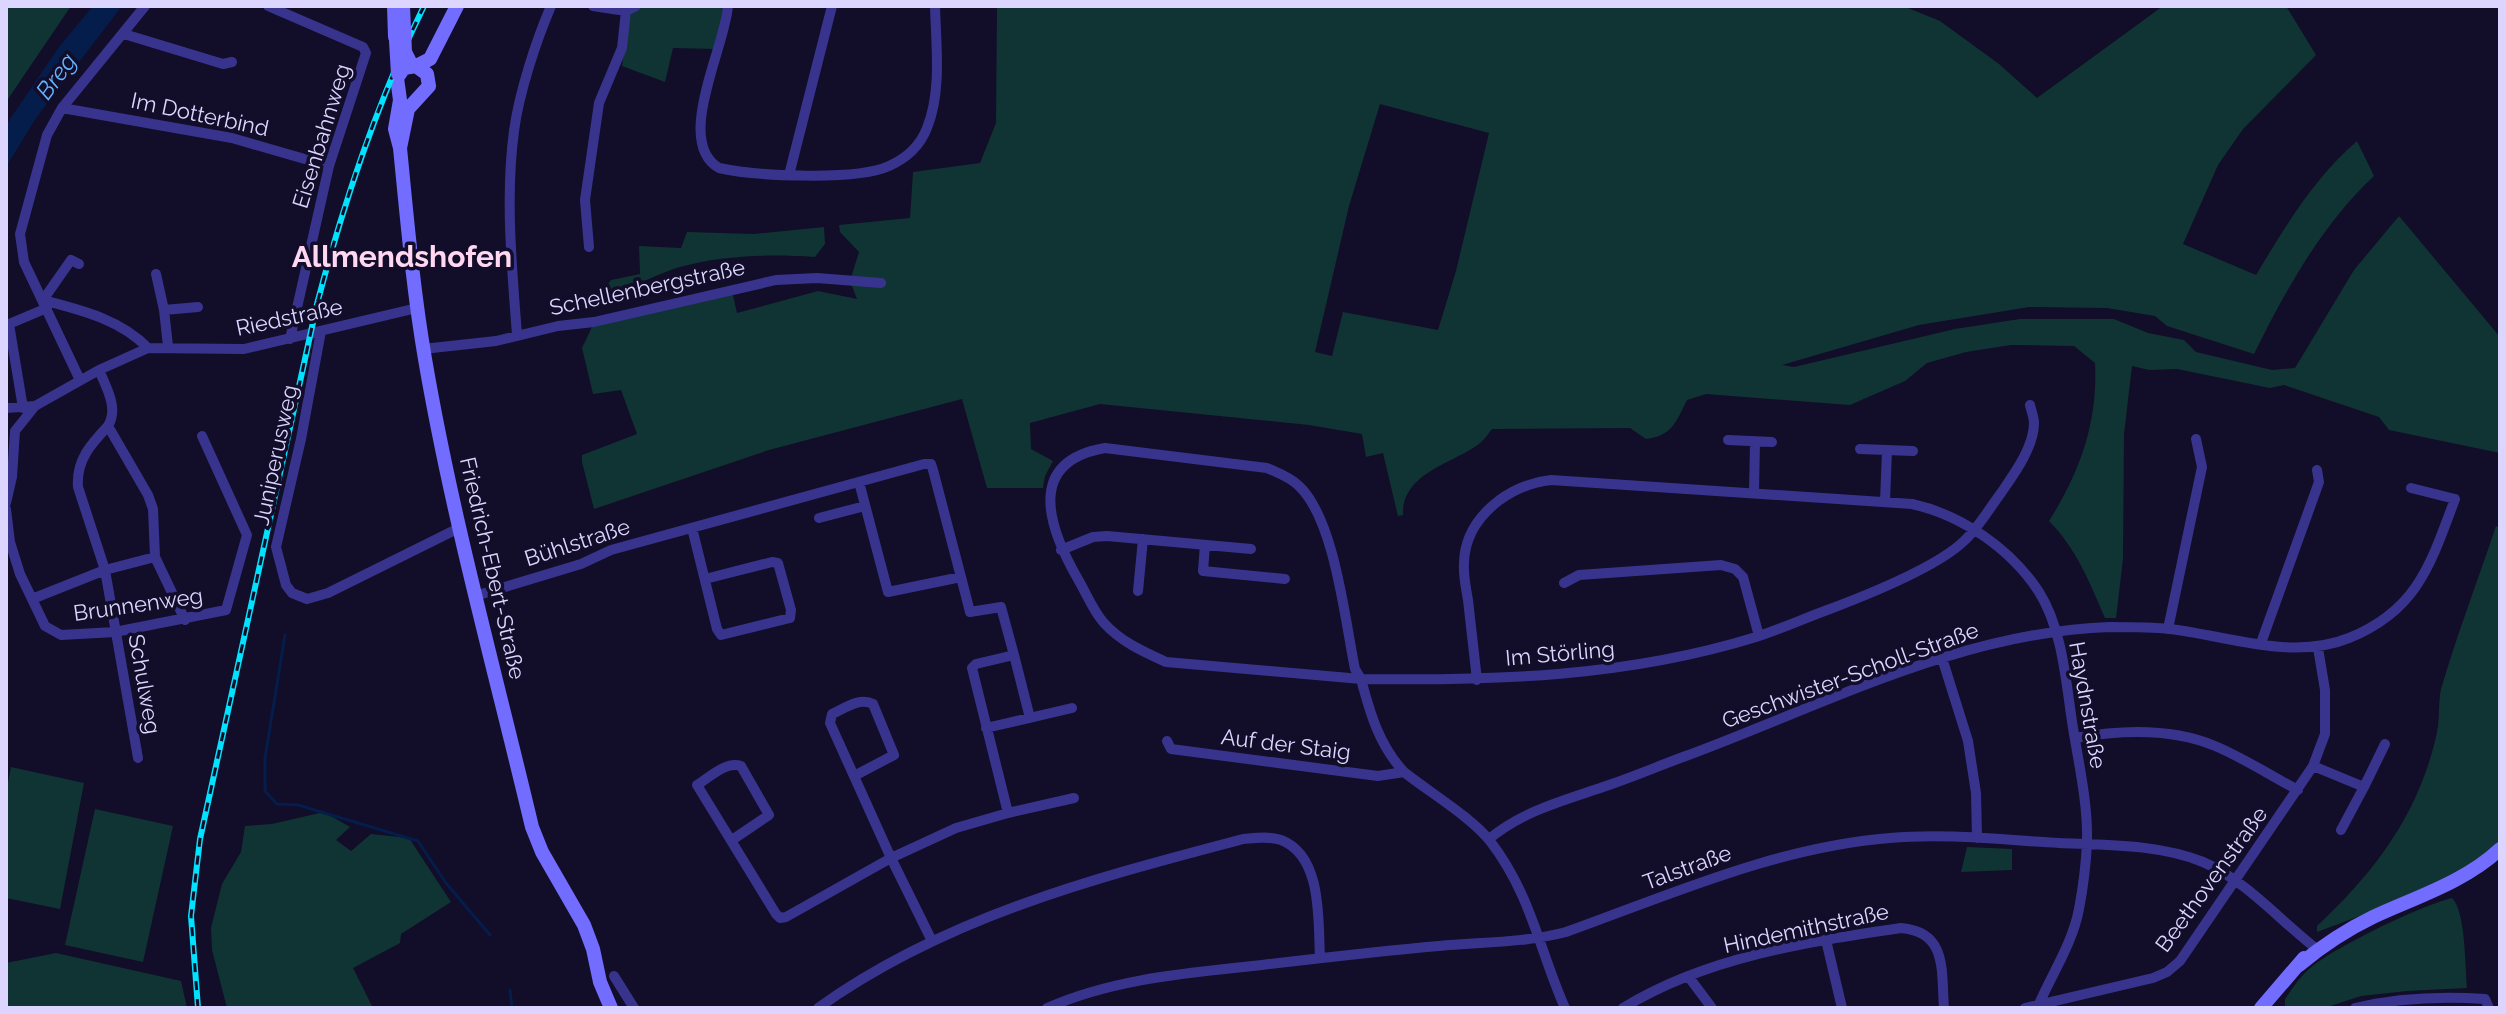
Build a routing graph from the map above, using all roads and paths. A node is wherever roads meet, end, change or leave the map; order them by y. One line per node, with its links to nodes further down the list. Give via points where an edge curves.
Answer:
1 (145, 6): 13 (street)
2 (268, 6): 22 (street, Eisenbahnweg, via 363,47 366,53)
3 (394, 6): 16 (main road, bridge)
4 (403, 6): 15 (main road, bridge, via 405,52)
5 (457, 6): 12 (main road, Friedrich-Ebert-Straße)
6 (551, 6): 33 (street, via 514,129 510,213)
7 (593, 6): 11 (street)
8 (728, 6): 23 (street, via 699,125 702,151 719,168)
9 (832, 6): 23 (street)
10 (935, 6): 23 (street, via 936,72 931,113 918,146 886,168)
11 (631, 8): 24 (street, via 622,48 599,103 585,200)
12 (448, 23): 15 (main road, Friedrich-Ebert-Straße, via 430,59); 17 (main road, Friedrich-Ebert-Straße)
13 (124, 34): 14 (street, via 223,64); 20 (street)
14 (232, 62)
15 (414, 66): 16 (main road, Friedrich-Ebert-Straße, bridge); 17 (main road, via 427,74)
16 (398, 74): 18 (main road, Friedrich-Ebert-Straße)
17 (429, 82): 19 (main road, Friedrich-Ebert-Straße)
18 (400, 92): 19 (main road); 21 (main road, Friedrich-Ebert-Straße, via 395,129)
19 (417, 98): 21 (main road, Friedrich-Ebert-Straße, via 408,109)
20 (62, 108): 22 (street, Im Dotterbind, via 232,138); 28 (street, via 40,153 20,234 24,262)
21 (400, 148): 30 (main road, Friedrich-Ebert-Straße)
22 (329, 166): 34 (street, Eisenbahnweg)
23 (789, 175)
24 (589, 247)
25 (79, 264): 28 (street, via 71,260)
26 (156, 274): 31 (street)
27 (881, 283): 33 (street, Schellenbergstraße, via 776,280)
28 (45, 304): 36 (street, via 122,326); 39 (street); 41 (street, via 9,324)
29 (198, 307): 31 (street)
30 (417, 308): 32 (street, Riedstraße); 37 (main road, Friedrich-Ebert-Straße)
31 (164, 310): 35 (street)
32 (321, 331): 34 (street, Riedstraße); 63 (street, Juniperusweg, via 276,547 286,585 307,599 328,593)
33 (517, 335): 37 (street, Schellenbergstraße)
34 (290, 339): 35 (street, Riedstraße, via 244,349)
35 (168, 346): 36 (street, Riedstraße)
36 (148, 348): 38 (street, Riedstraße)
37 (423, 349): 63 (main road, Friedrich-Ebert-Straße)
38 (99, 370): 39 (street, Riedstraße); 44 (street, via 112,403)
39 (80, 380): 41 (street, Riedstraße)
40 (2030, 405): 65 (street, Im Störling, via 2034,423 2027,448)
41 (29, 407): 42 (street); 45 (street)
42 (6, 408)
43 (6, 415): 45 (street)
44 (108, 426): 70 (street, via 148,495); 71 (street, Schulweg, via 82,459 77,475)
45 (15, 431): 59 (street)
46 (202, 436): 79 (street, Brunnenweg, via 247,535 226,610)
47 (2196, 439): 80 (street, via 2202,467)
48 (1728, 440): 49 (street)
49 (1755, 442): 50 (street); 57 (street)
50 (1772, 442)
51 (1860, 449): 52 (street)
52 (1887, 450): 53 (street); 58 (street)
53 (1913, 451)
54 (2317, 470): 84 (street, via 2319,482)
55 (859, 482): 60 (street); 64 (street, Bühlstraße); 72 (street, Bühlstraße, via 931,464)
56 (2411, 488): 85 (street, Geschwister-Scholl-Straße, via 2455,499 2427,571 2406,601 2379,622)
57 (1754, 493): 58 (street, Haydnstraße); 89 (street, Haydnstraße, via 1551,480 1511,491 1480,519 1463,561)
58 (1885, 502): 65 (street, Haydnstraße, via 1933,509)
59 (6, 503)
60 (865, 506): 62 (street); 72 (street, via 888,592)
61 (6, 509): 78 (street, Brunnenweg, via 10,542)
62 (819, 518)
63 (459, 528): 77 (main road, Friedrich-Ebert-Straße)
64 (692, 528): 73 (street); 77 (street, Bühlstraße)
65 (1974, 531): 82 (street, Haydnstraße, via 2023,572 2048,610); 83 (street, Im Störling, via 1940,559 1866,595)
66 (1143, 539): 67 (street); 69 (street, via 1093,537); 76 (street)
67 (1205, 545): 68 (street); 74 (street, via 1203,571)
68 (1251, 549)
69 (1061, 550): 88 (street, Im Störling, via 1102,622 1152,656 1192,666); 88 (street, Im Störling, via 1049,510 1054,479 1074,457 1092,450 1267,468 1286,476 1312,502 1322,525)
70 (155, 557): 71 (street); 79 (street)
71 (105, 570): 78 (street, Brunnenweg); 81 (street, Schulweg)
72 (961, 577): 86 (street, Bühlstraße, via 970,612 1001,607)
73 (705, 579): 73 (street, via 778,563 790,618 721,635)
74 (1285, 579)
75 (1564, 583): 83 (street, via 1579,575 1721,565 1743,577)
76 (1138, 591)
77 (475, 596): 119 (main road, Friedrich-Ebert-Straße, via 532,827 584,925)
78 (32, 599): 81 (street, Brunnenweg, via 45,626 61,635)
79 (185, 620): 81 (street, Brunnenweg)
80 (2168, 629): 82 (street, Geschwister-Scholl-Straße); 84 (street, Geschwister-Scholl-Straße)
81 (115, 632): 96 (street, Schulweg)
82 (2055, 632): 87 (street, Geschwister-Scholl-Straße); 93 (street, Haydnstraße)
83 (1759, 636): 89 (street, Im Störling, via 1616,669)
84 (2261, 643): 85 (street, Geschwister-Scholl-Straße)
85 (2318, 648): 97 (street, Beethovenstraße, via 2325,734)
86 (1014, 655): 91 (street); 92 (street, via 972,668)
87 (1942, 658): 105 (street, via 1968,741); 106 (street, Geschwister-Scholl-Straße, via 1550,804)
88 (1361, 679): 89 (street, Im Störling); 98 (street, Im Störling, via 1381,739)
89 (1477, 680)
90 (1072, 708): 91 (street)
91 (1030, 718): 92 (street)
92 (986, 728): 103 (street)
93 (2075, 738): 101 (street, via 2110,732 2184,736 2215,746); 108 (street, Haydnstraße)
94 (1167, 741): 98 (street, Auf der Staig, via 1171,749 1226,757 1378,776)
95 (2385, 744): 100 (street)
96 (138, 758)
97 (2313, 766): 100 (street); 101 (street, Beethovenstraße)
98 (1404, 772): 106 (street, Im Störling)
99 (854, 776): 99 (street, via 829,718 867,701 873,704 894,755); 110 (street)
100 (2364, 787): 104 (street)
101 (2298, 790): 111 (street, Beethovenstraße)
102 (1074, 798): 103 (street)
103 (1008, 813): 110 (street, via 956,828)
104 (2341, 830)
105 (1977, 838): 108 (street, Talstraße); 112 (street, Talstraße, via 1889,838 1759,862)
106 (1489, 839): 112 (street, Im Störling, via 1517,884)
107 (732, 840): 107 (street, via 697,785 736,763 769,815); 110 (street, via 780,918)
108 (2087, 844): 111 (street, Talstraße, via 2202,862); 120 (street, Haydnstraße, via 2074,928)
109 (2500, 849): 115 (main road, via 2459,878)
110 (891, 858): 114 (street)
111 (2236, 882): 115 (street, Talstraße); 120 (street, Beethovenstraße, via 2167,972)
112 (1541, 939): 116 (street, Talstraße); 127 (street, Im Störling)
113 (1826, 940): 118 (street, Hindemithstraße, via 1747,956); 130 (street); 131 (street, Hindemithstraße, via 1901,928 1926,934 1940,955)
114 (932, 941): 116 (street, via 1111,874 1262,837 1295,848 1305,861 1316,899); 125 (street)
115 (2315, 948): 133 (main road)
116 (1320, 958): 126 (street, Talstraße, via 1127,982)
117 (614, 976): 124 (street)
118 (1688, 976): 128 (street, Hindemithstraße); 129 (street)
119 (600, 982): 122 (main road, Friedrich-Ebert-Straße); 123 (main road, Friedrich-Ebert-Straße)
120 (2039, 1004): 132 (street, Beethovenstraße)
121 (2487, 1004): 134 (street, via 2402,1000)
122 (601, 1008)
123 (611, 1008)
124 (634, 1008)
125 (818, 1008)
126 (1047, 1008)
127 (1565, 1008)
128 (1623, 1008)
129 (1712, 1008)
130 (1842, 1008)
131 (1944, 1008)
132 (2025, 1008)
133 (2261, 1008)
134 (2355, 1008)

